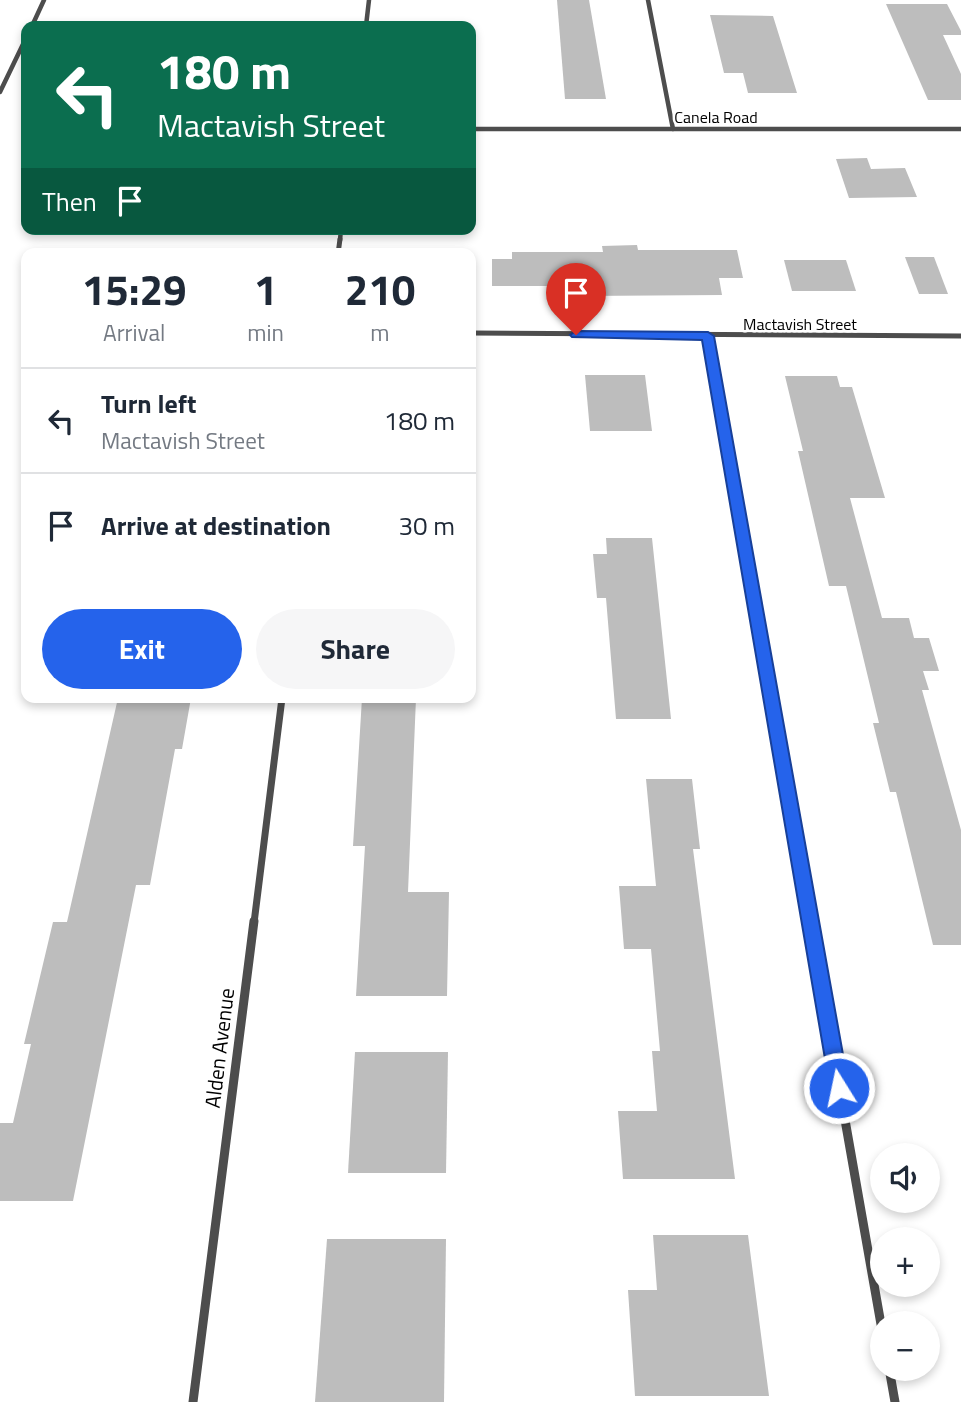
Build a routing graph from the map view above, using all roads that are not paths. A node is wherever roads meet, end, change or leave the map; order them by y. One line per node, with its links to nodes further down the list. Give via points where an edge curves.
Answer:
1 (44, 0): 4 (street)
2 (369, 0): 5 (street)
3 (648, 0): 9 (street)
4 (34, 21)
5 (367, 21)
6 (21, 48): 7 (street)
7 (0, 92)
8 (476, 129): 9 (street, Canela Road)
9 (673, 129): 10 (street, Canela Road)
10 (961, 129)
11 (476, 333): 12 (street, Mactavish Street)
12 (708, 336): 13 (street, Mactavish Street); 15 (street)
13 (961, 336)
14 (281, 703): 17 (street, Alden Avenue)
15 (879, 1311)
16 (891, 1381): 18 (street)
17 (193, 1402)
18 (895, 1402)

